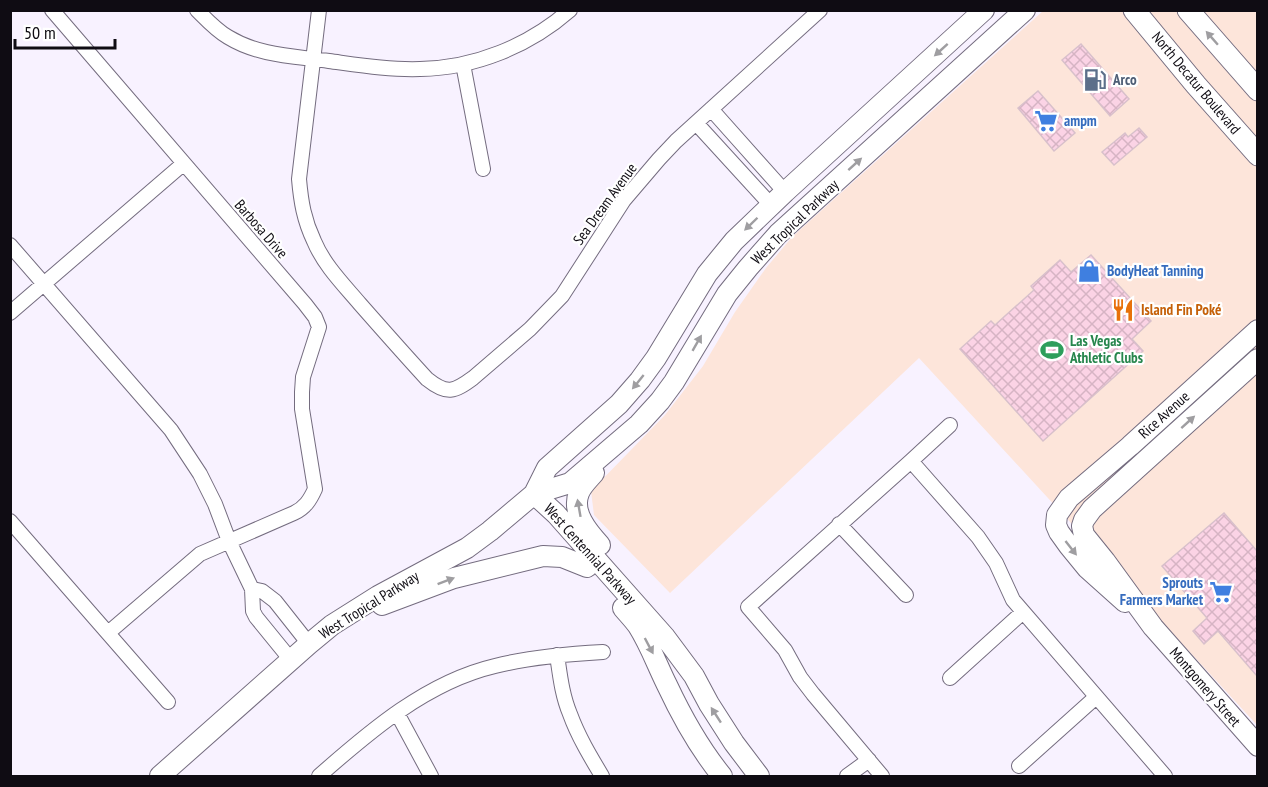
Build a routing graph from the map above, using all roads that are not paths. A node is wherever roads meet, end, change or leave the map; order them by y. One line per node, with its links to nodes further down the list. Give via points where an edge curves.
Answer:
1 (52, 10): 18 (street, Barbosa Drive)
2 (197, 10): 10 (street, via 241,45 280,56)
3 (319, 10): 10 (street)
4 (570, 10): 11 (street, via 521,44)
5 (820, 10): 13 (street, Sea Dream Avenue)
6 (984, 10): 20 (main road, West Tropical Parkway, one-way to 20)
7 (1025, 10): 21 (main road, West Tropical Parkway, one-way to 7)
8 (1134, 10): 16 (main road, North Decatur Boulevard)
9 (1188, 10): 12 (main road, one-way to 9)
10 (313, 58): 11 (street, via 398,69); 14 (street, Sea Dream Avenue, via 299,179 301,202 314,243 346,288 427,379 447,391 473,378 549,311 573,281 624,200)
11 (463, 64): 19 (street)
12 (1257, 90)
13 (711, 109): 14 (street, Sea Dream Avenue); 15 (street)
14 (696, 123): 17 (street)
15 (741, 143): 17 (street); 20 (street)
16 (1257, 155)
17 (726, 156): 20 (street)
18 (183, 164): 23 (street); 38 (street, Barbosa Drive, via 315,316 319,327 302,392 315,489 302,509)
19 (483, 169)
20 (778, 199): 21 (street); 33 (main road, West Tropical Parkway, one-way to 33, via 734,241 707,274 640,380 547,468)
21 (796, 218): 29 (main road, West Tropical Parkway, one-way to 21, via 674,382 727,294)
22 (10, 245): 23 (street)
23 (44, 284): 24 (street); 38 (street, via 187,452)
24 (10, 313)
25 (1257, 330): 27 (main road, Rice Avenue)
26 (1257, 359): 28 (main road, Rice Avenue)
27 (1222, 363): 28 (main road); 34 (main road, Rice Avenue)
28 (1236, 378): 31 (main road, Rice Avenue, one-way to 28)
29 (639, 424): 33 (main road, West Tropical Parkway, via 570,483); 52 (main road, one-way to 29, via 675,636 590,534 578,508 583,485)
30 (950, 425): 32 (street)
31 (1160, 447): 34 (main road, via 1077,500); 35 (main road, Rice Avenue)
32 (911, 461): 37 (street); 43 (street, via 983,543)
33 (534, 494): 39 (main road, West Centennial Parkway, via 541,514); 45 (main road, West Tropical Parkway, via 467,548); 52 (main road, West Centennial Parkway, via 665,637)
34 (1069, 498): 46 (main road, Montgomery Street, one-way to 46, via 1057,515 1059,532 1087,568)
35 (1084, 520): 46 (main road, Montgomery Street, via 1084,535)
36 (10, 521): 47 (street)
37 (839, 524): 41 (street); 58 (street, via 748,607)
38 (229, 541): 40 (street); 47 (street, via 194,558)
39 (587, 567): 45 (main road, one-way to 39, via 454,578 520,561 554,555); 65 (main road, West Centennial Parkway, one-way to 65, via 638,625 688,725)
40 (252, 589): 42 (street, via 269,595); 44 (street, via 253,611)
41 (906, 595)
42 (281, 609): 44 (street); 48 (street)
43 (1023, 612): 53 (street); 54 (street)
44 (262, 624): 51 (street)
45 (332, 625): 48 (main road, West Tropical Parkway)
46 (1153, 627): 57 (main road, Montgomery Street)
47 (108, 633): 55 (street)
48 (309, 644): 51 (main road, West Tropical Parkway)
49 (603, 652): 50 (street)
50 (557, 655): 56 (street, via 493,666 428,694); 64 (street, via 569,713)
51 (291, 660): 60 (main road, West Tropical Parkway)
52 (694, 676): 66 (main road, West Centennial Parkway, one-way to 52)
53 (950, 678)
54 (1096, 697): 59 (street); 68 (street)
55 (168, 702)
56 (397, 713): 62 (street); 63 (street)
57 (1257, 746)
58 (869, 760): 61 (street); 67 (street)
59 (1019, 766)
60 (167, 774)
61 (880, 776)
62 (319, 777)
63 (431, 777)
64 (602, 777)
65 (722, 777)
66 (759, 777)
67 (847, 777)
68 (1165, 777)

